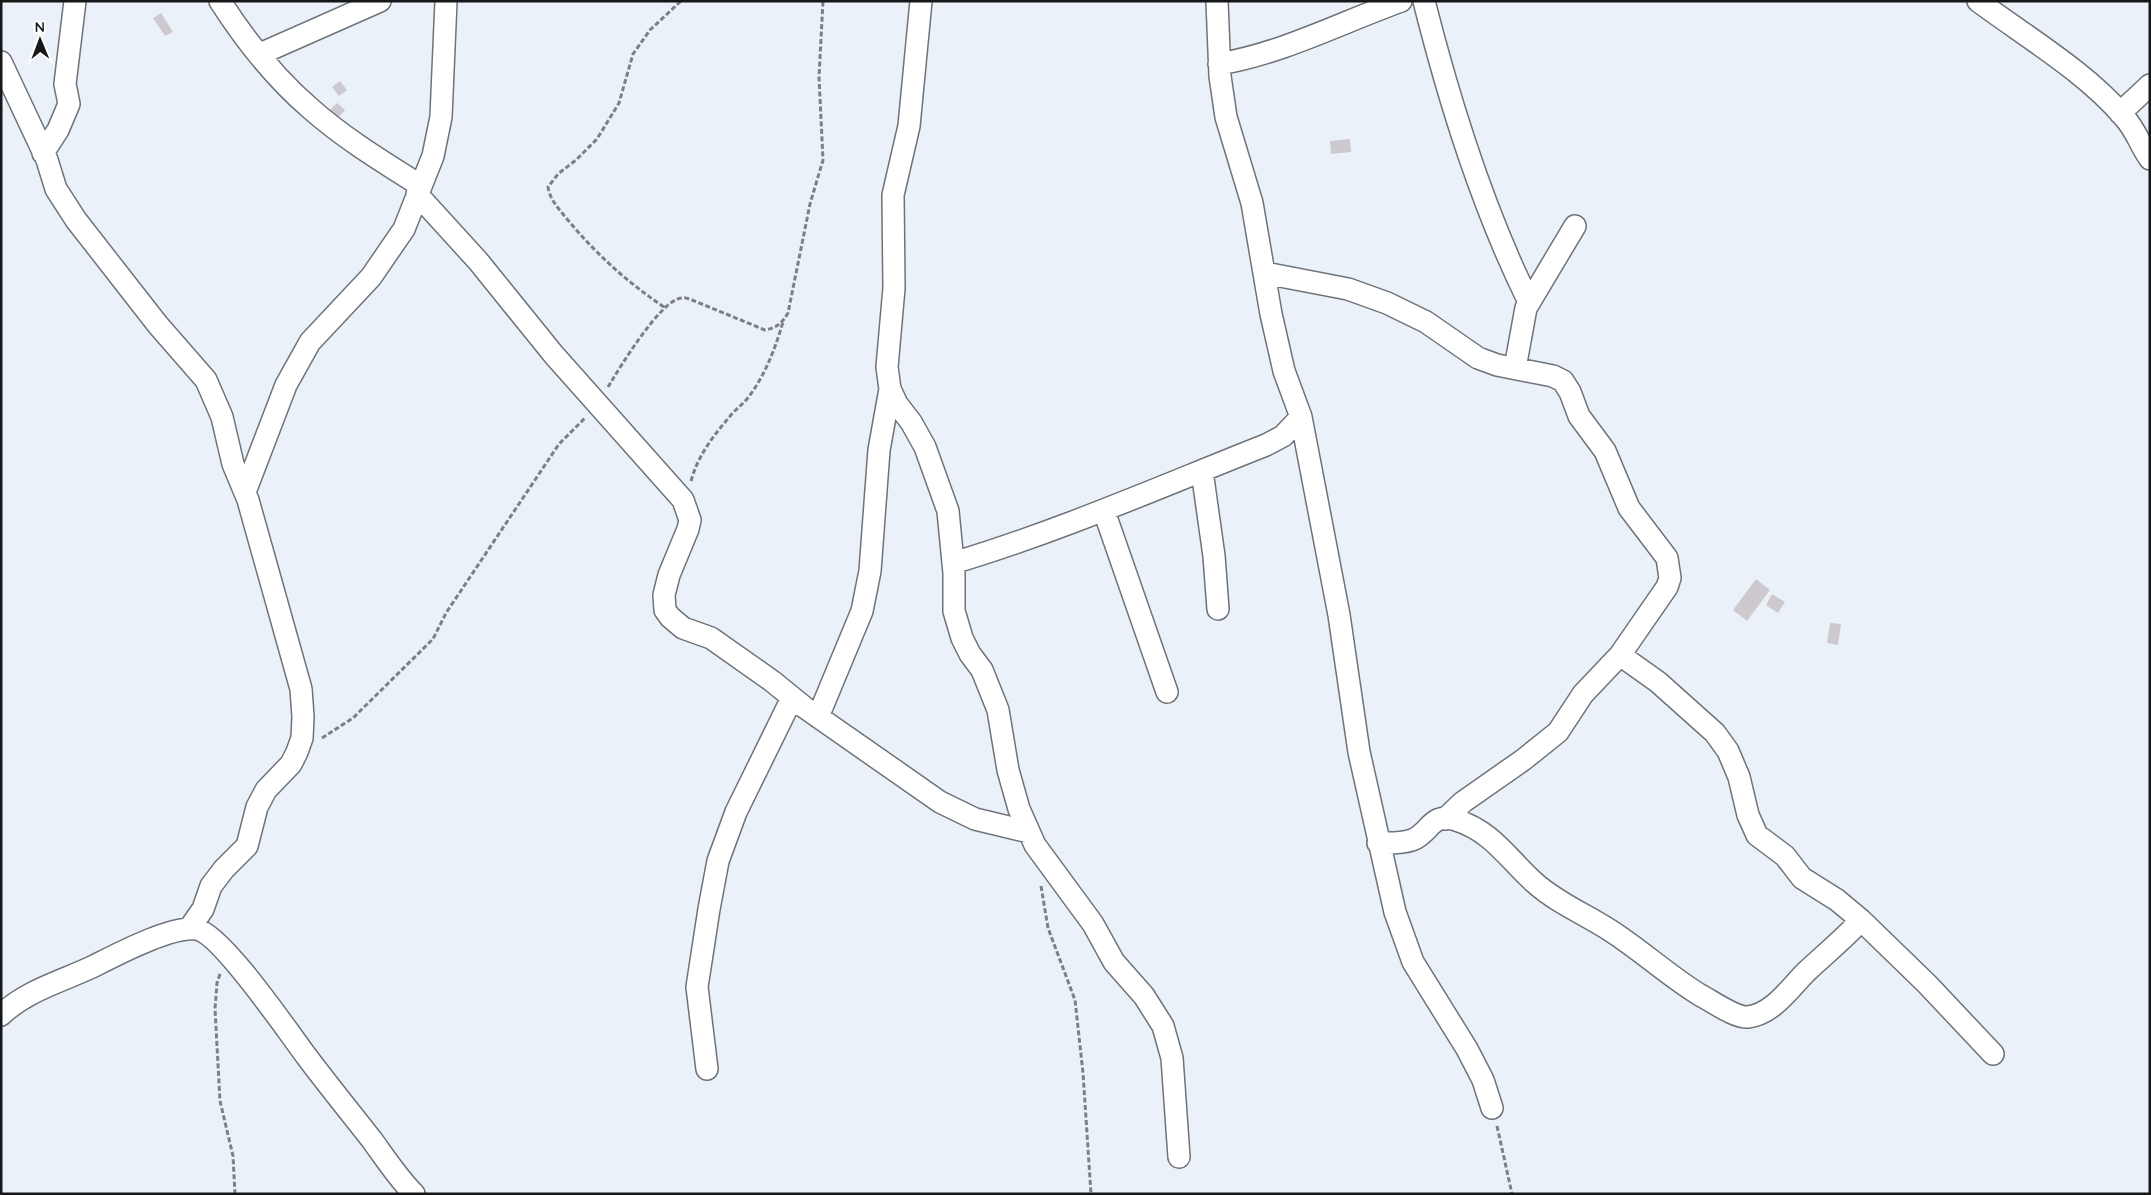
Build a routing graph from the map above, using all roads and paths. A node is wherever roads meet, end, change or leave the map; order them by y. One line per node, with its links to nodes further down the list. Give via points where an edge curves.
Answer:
1 (75, 1): 17 (street, via 65,84 69,104)
2 (220, 1): 12 (street)
3 (380, 1): 12 (street)
4 (446, 1): 19 (street, via 441,117 433,156)
5 (680, 1): 23 (path, via 650,30 633,54 619,103 597,139 548,187 549,197 586,242)
6 (822, 1): 24 (path, via 823,160 810,204 788,313)
7 (921, 1): 26 (street, via 909,126 893,195)
8 (1217, 1): 14 (street)
9 (1400, 1): 14 (street, via 1275,51)
10 (1424, 1): 22 (street, via 1453,110 1490,212)
11 (1978, 1): 16 (street, via 2080,77)
12 (260, 54): 19 (street, via 310,108)
13 (1, 62): 17 (street)
14 (1219, 64): 21 (street, via 1226,117 1252,203)
15 (2150, 85): 16 (street)
16 (2120, 113): 18 (street, via 2137,134)
17 (43, 153): 30 (street, via 56,189 76,220 158,325 206,380 222,417 233,464)
18 (2150, 159)
19 (419, 190): 27 (street); 30 (street, via 404,229 371,277 310,342 286,385)
20 (1575, 226): 22 (street)
21 (1265, 272): 25 (street, via 1348,289 1387,303 1426,322 1478,358); 28 (street, via 1284,371)
22 (1529, 302): 25 (street)
23 (664, 307): 24 (path, via 682,297 765,330 775,328); 27 (path)
24 (783, 321): 31 (path, via 774,354 747,398 698,460)
25 (1515, 368): 35 (street, via 1564,381 1580,416 1605,452 1630,508 1667,558 1670,578 1667,587)
26 (890, 389): 33 (street, via 925,447 948,511); 38 (street, via 879,450 870,571 862,611)
27 (598, 404): 31 (street); 39 (path, via 559,444 446,613 433,639 354,718)
28 (1301, 417): 29 (street, via 1283,436 1266,446); 42 (street, via 1339,615 1359,752)
29 (1202, 471): 32 (street); 34 (street)
30 (245, 492): 39 (street, via 302,689 304,717)
31 (686, 506): 37 (street, via 690,520 669,574 664,595 665,610 683,628 711,638)
32 (1104, 512): 33 (street); 36 (street)
33 (953, 563): 41 (street, via 954,611 962,638 982,670 998,710 1008,770)
34 (1218, 609)
35 (1620, 654): 40 (street, via 1583,694 1558,732); 44 (street, via 1658,682 1715,733 1732,759 1757,835 1785,856 1802,878)
36 (1168, 692)
37 (792, 698): 38 (street); 49 (street, via 736,812 718,861 697,987)
38 (818, 717): 41 (street, via 940,802 975,819)
39 (299, 748): 45 (street, via 291,764 266,790 257,807 246,846 211,886 203,909)
40 (1445, 819): 42 (street, via 1434,821 1412,840); 44 (street, via 1470,825 1496,843 1550,894 1609,930 1696,992 1728,1012 1746,1017 1760,1013 1782,999)
41 (1029, 832): 43 (street)
42 (1378, 843): 50 (street, via 1394,912 1413,962 1467,1048)
43 (1040, 852): 51 (street, via 1093,924 1114,962 1144,996 1162,1026 1172,1058); 54 (path, via 1041,895 1048,928 1074,1000 1083,1073)
44 (1861, 920): 48 (street)
45 (189, 929): 46 (street, via 199,930); 47 (street, via 155,939 44,987)
46 (227, 954): 52 (path, via 218,983 215,1009 220,1101 233,1156); 53 (street)
47 (1, 1015)
48 (1993, 1054)
49 (707, 1069)
50 (1492, 1108): 55 (path)
51 (1179, 1157)
52 (235, 1194)
53 (414, 1194)
54 (1091, 1194)
55 (1512, 1194)

